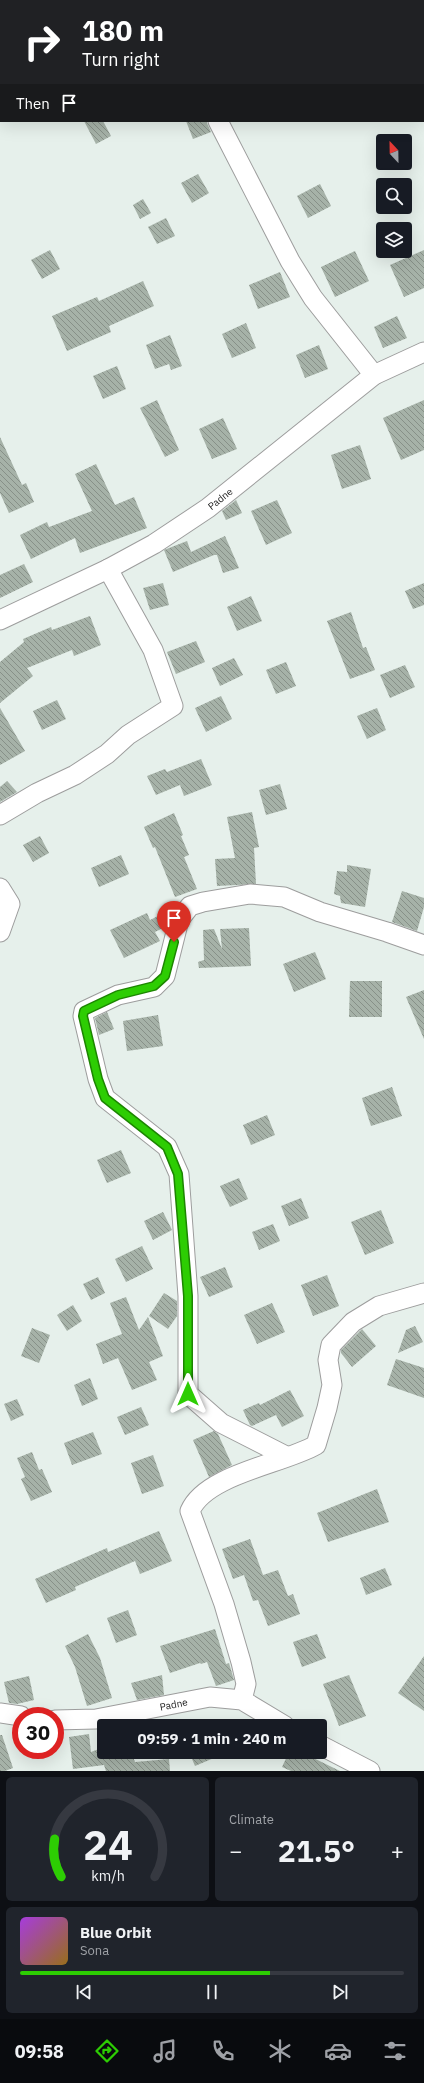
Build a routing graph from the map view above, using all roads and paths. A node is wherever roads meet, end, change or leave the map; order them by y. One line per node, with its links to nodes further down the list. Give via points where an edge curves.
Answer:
1 (219, 122): 3 (street, via 290,261 313,298)
2 (424, 352): 3 (street, Padne)
3 (374, 375): 4 (street, Padne, via 208,508 154,544)
4 (108, 569): 5 (street, Padne); 6 (street, via 153,650 173,706 128,735 107,754)
5 (0, 620)
6 (0, 815)
7 (0, 888): 8 (street, via 10,904)
8 (0, 932)
9 (424, 945): 11 (street, via 320,912 284,897 250,894 204,902 190,906 179,920 165,976 154,986 118,995 84,1011 98,1079 105,1098 167,1147 178,1174 188,1296 188,1394 222,1423)
10 (424, 1293): 11 (street, via 379,1306 353,1322 331,1345 328,1360 332,1385 328,1408 316,1445)
11 (286, 1456): 12 (street, via 210,1488 194,1502 190,1511 224,1604 241,1662 246,1684)
12 (242, 1700): 15 (street, Padne); 16 (street, Padne, via 210,1697 96,1719)
13 (0, 1713): 14 (street)
14 (12, 1715)
15 (273, 1719)
16 (64, 1720)
17 (327, 1749): 18 (street)
18 (370, 1771)

